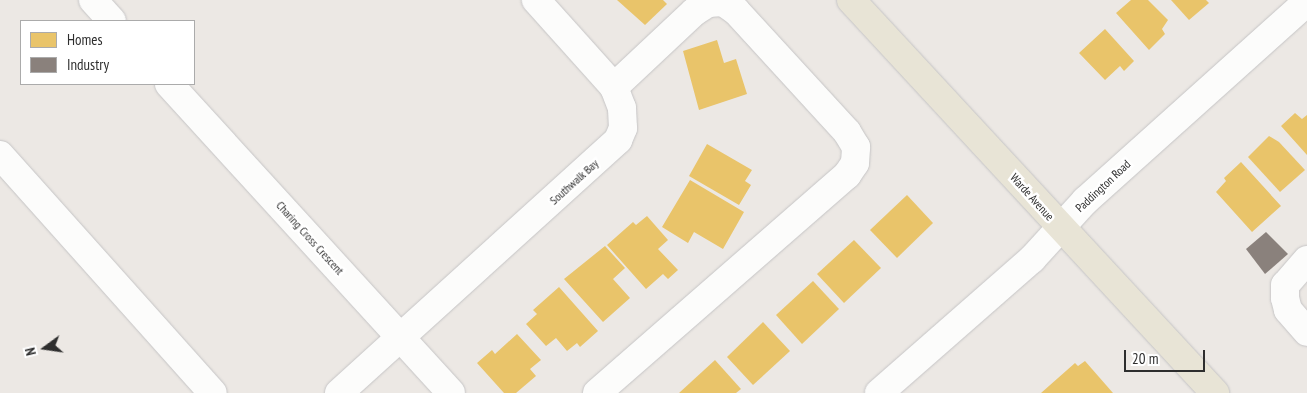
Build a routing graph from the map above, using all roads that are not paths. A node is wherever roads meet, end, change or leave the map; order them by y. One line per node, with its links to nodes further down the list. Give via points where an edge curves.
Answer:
1 (93, 0): 5 (street)
2 (536, 0): 7 (street, Southwalk Bay)
3 (851, 0): 9 (main road, Warde Avenue)
4 (1307, 2): 9 (street, Paddington Road)
5 (111, 20)
6 (170, 85): 12 (street, Charing Cross Crescent)
7 (614, 87): 12 (street, Southwalk Bay, via 622,108 623,128 618,140); 16 (street, via 694,12 708,3 723,2 736,11 847,132 856,147 855,163 847,175)
8 (0, 155): 13 (street)
9 (1059, 228): 17 (street, Paddington Road, via 1032,259); 18 (main road, Warde Avenue)
10 (1307, 260): 11 (street, via 1285,284 1284,298 1288,310)
11 (1307, 332)
12 (400, 337): 14 (street, Southwalk Bay); 15 (street, Charing Cross Crescent)
13 (213, 393)
14 (339, 393)
15 (451, 393)
16 (597, 393)
17 (879, 393)
18 (1214, 393)

